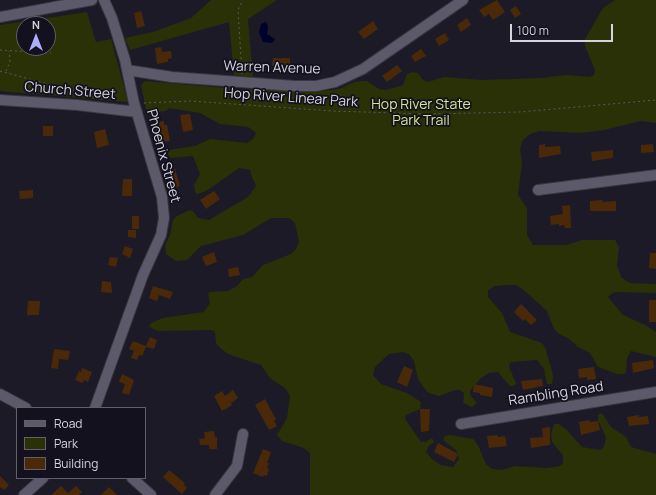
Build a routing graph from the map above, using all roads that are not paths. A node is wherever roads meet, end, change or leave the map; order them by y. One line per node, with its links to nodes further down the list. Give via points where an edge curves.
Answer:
1 (92, 0): 4 (street)
2 (104, 0): 5 (street, Phoenix Street)
3 (463, 0): 5 (street, Warren Avenue, via 363,69 335,82 316,86 172,77)
4 (0, 17)
5 (127, 70): 7 (street, Phoenix Street)
6 (0, 100): 7 (street, Church Street)
7 (139, 108): 13 (street, Phoenix Street, via 162,197 162,235 143,274)
8 (656, 175): 9 (street)
9 (538, 190)
10 (656, 392): 14 (street, Rambling Road)
11 (0, 394): 12 (street)
12 (24, 407)
13 (95, 407)
14 (460, 424)
15 (243, 434): 20 (street, via 237,466)
16 (42, 479): 18 (street)
17 (133, 479): 19 (street)
18 (24, 495)
19 (151, 495)
20 (215, 495)

